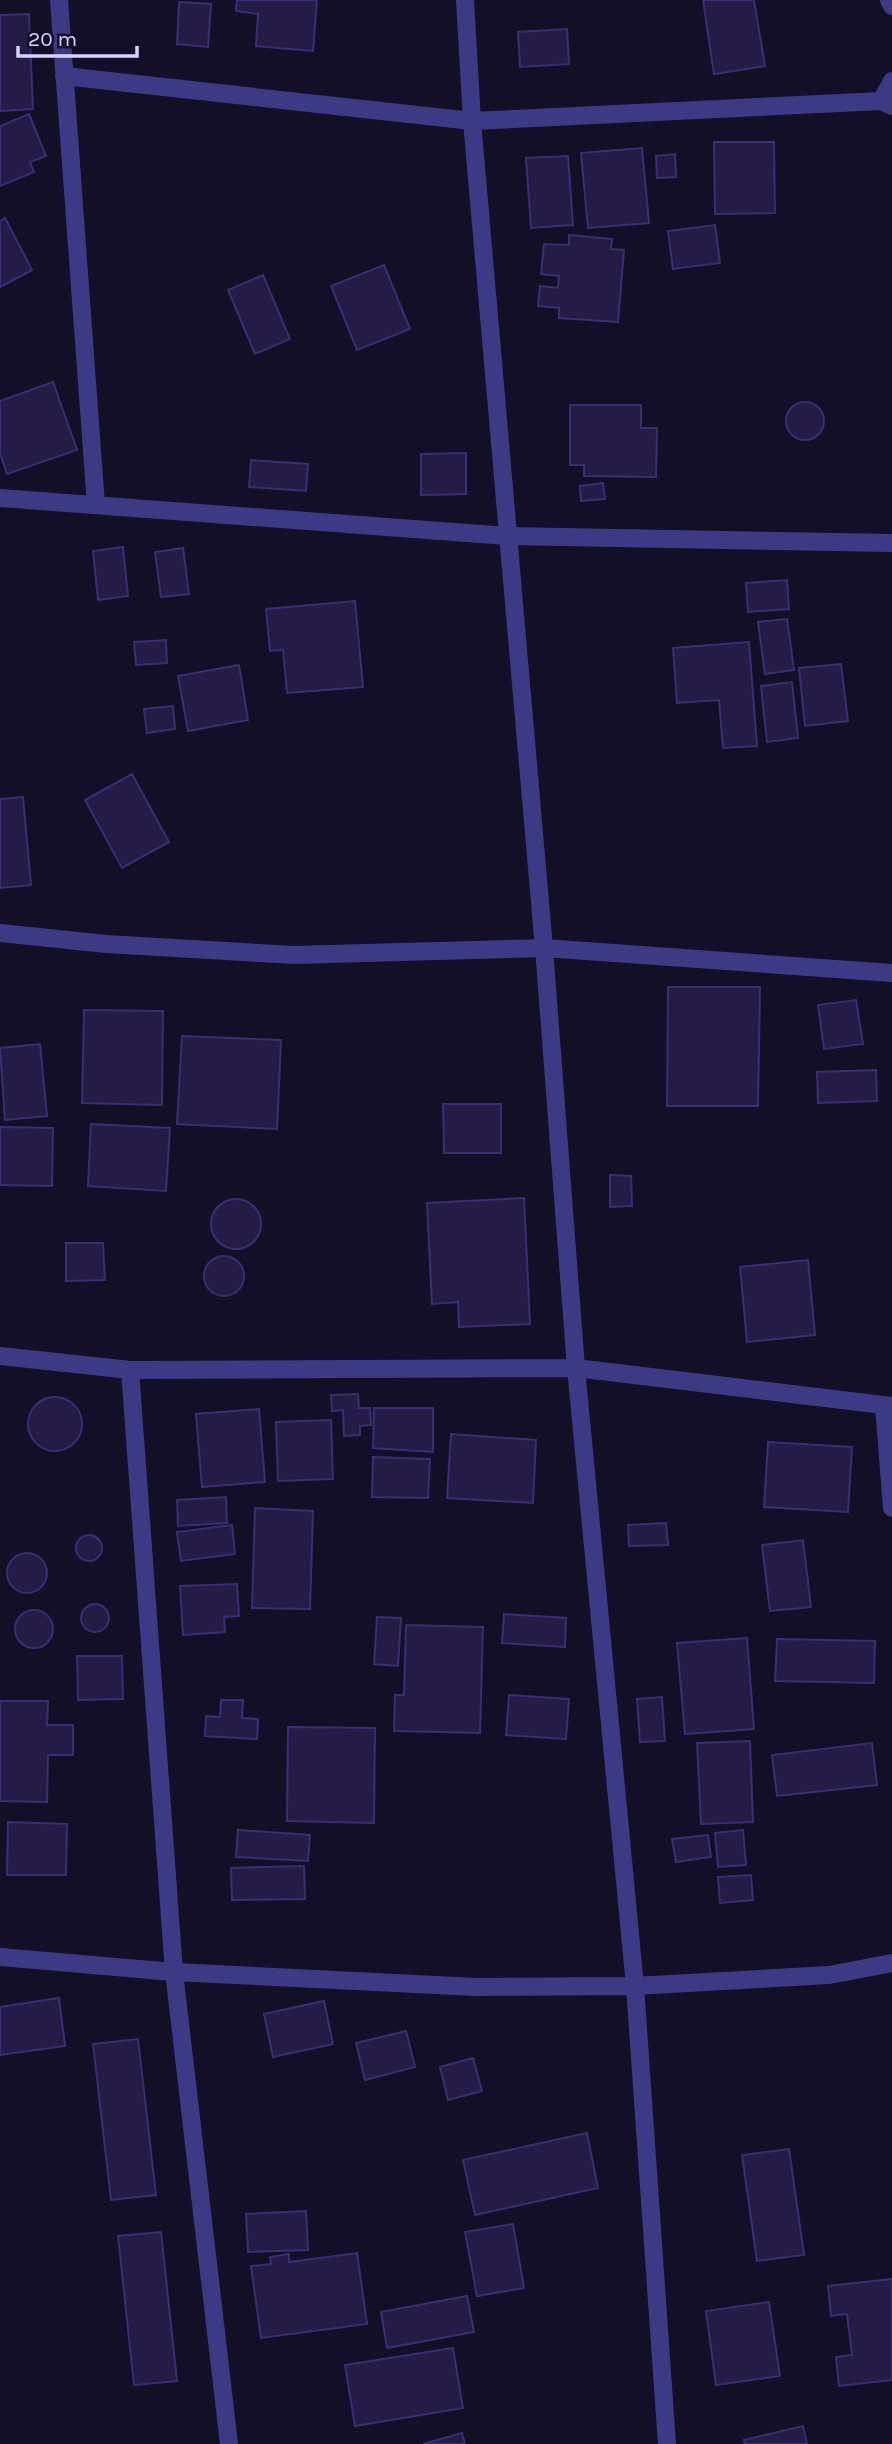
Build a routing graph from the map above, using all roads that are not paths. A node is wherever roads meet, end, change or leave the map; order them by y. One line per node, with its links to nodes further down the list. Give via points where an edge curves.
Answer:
1 (59, 0): 5 (street)
2 (465, 0): 8 (street)
3 (890, 0): 4 (street)
4 (892, 6)
5 (64, 76): 8 (street); 10 (street)
6 (892, 81): 7 (street)
7 (886, 104): 8 (street)
8 (472, 121): 11 (street)
9 (0, 498): 10 (street)
10 (96, 505): 11 (street)
11 (507, 536): 12 (street); 14 (street)
12 (892, 543)
13 (0, 933): 14 (street, via 294,955)
14 (544, 948): 15 (street); 17 (street)
15 (892, 974)
16 (0, 1356): 18 (street)
17 (576, 1368): 18 (street); 19 (street); 24 (street)
18 (130, 1370): 23 (street)
19 (888, 1406): 20 (street)
20 (892, 1508)
21 (0, 1957): 23 (street)
22 (892, 1963): 24 (street, via 829,1975)
23 (174, 1972): 24 (street, via 476,1987); 25 (street)
24 (635, 1986): 26 (street)
25 (229, 2444)
26 (667, 2444)

